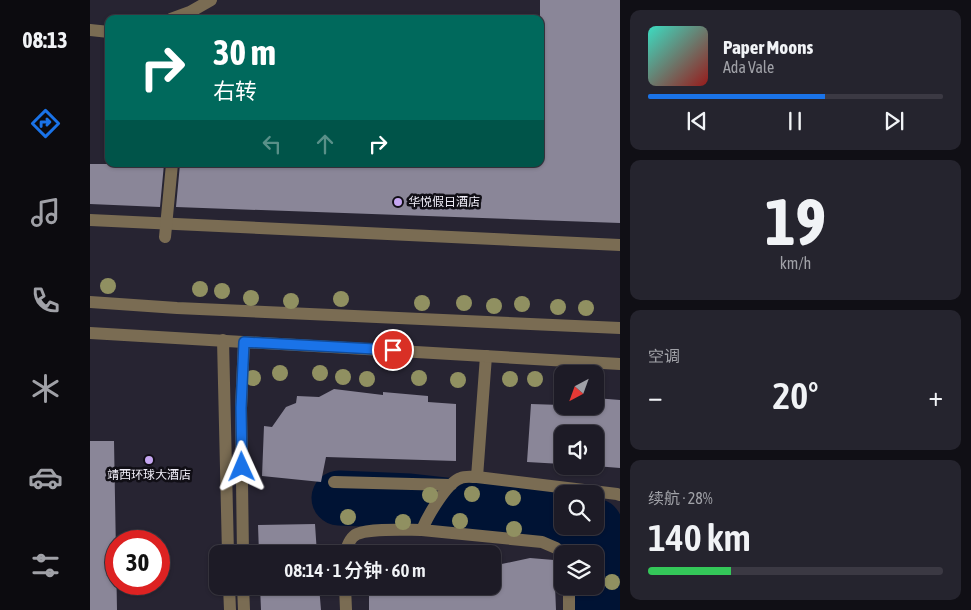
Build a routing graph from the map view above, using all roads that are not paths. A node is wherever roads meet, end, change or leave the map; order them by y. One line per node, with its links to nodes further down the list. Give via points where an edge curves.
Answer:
1 (211, 0): 2 (street)
2 (189, 15)
3 (90, 30): 4 (street)
4 (105, 32)
5 (172, 167): 7 (street)
6 (90, 220): 7 (street)
7 (166, 224): 8 (street); 9 (street)
8 (165, 237)
9 (620, 245)
10 (90, 302): 11 (street)
11 (620, 328)
12 (90, 334): 13 (street)
13 (223, 340): 14 (street); 22 (street)
14 (244, 342): 15 (street); 23 (street, via 241,408)
15 (486, 356): 16 (street); 17 (street)
16 (620, 364)
17 (477, 477): 19 (street, via 460,478); 20 (street)
18 (334, 482): 19 (street)
19 (451, 485): 21 (street)
20 (620, 495)
21 (424, 524): 24 (street, via 356,534); 25 (street, via 542,542)
22 (228, 545)
23 (243, 545)
24 (347, 545)
25 (554, 547)
26 (229, 595): 30 (street)
27 (243, 595): 31 (street)
28 (345, 595): 32 (street)
29 (569, 595): 33 (street)
30 (230, 610)
31 (244, 610)
32 (346, 610)
33 (569, 610)

